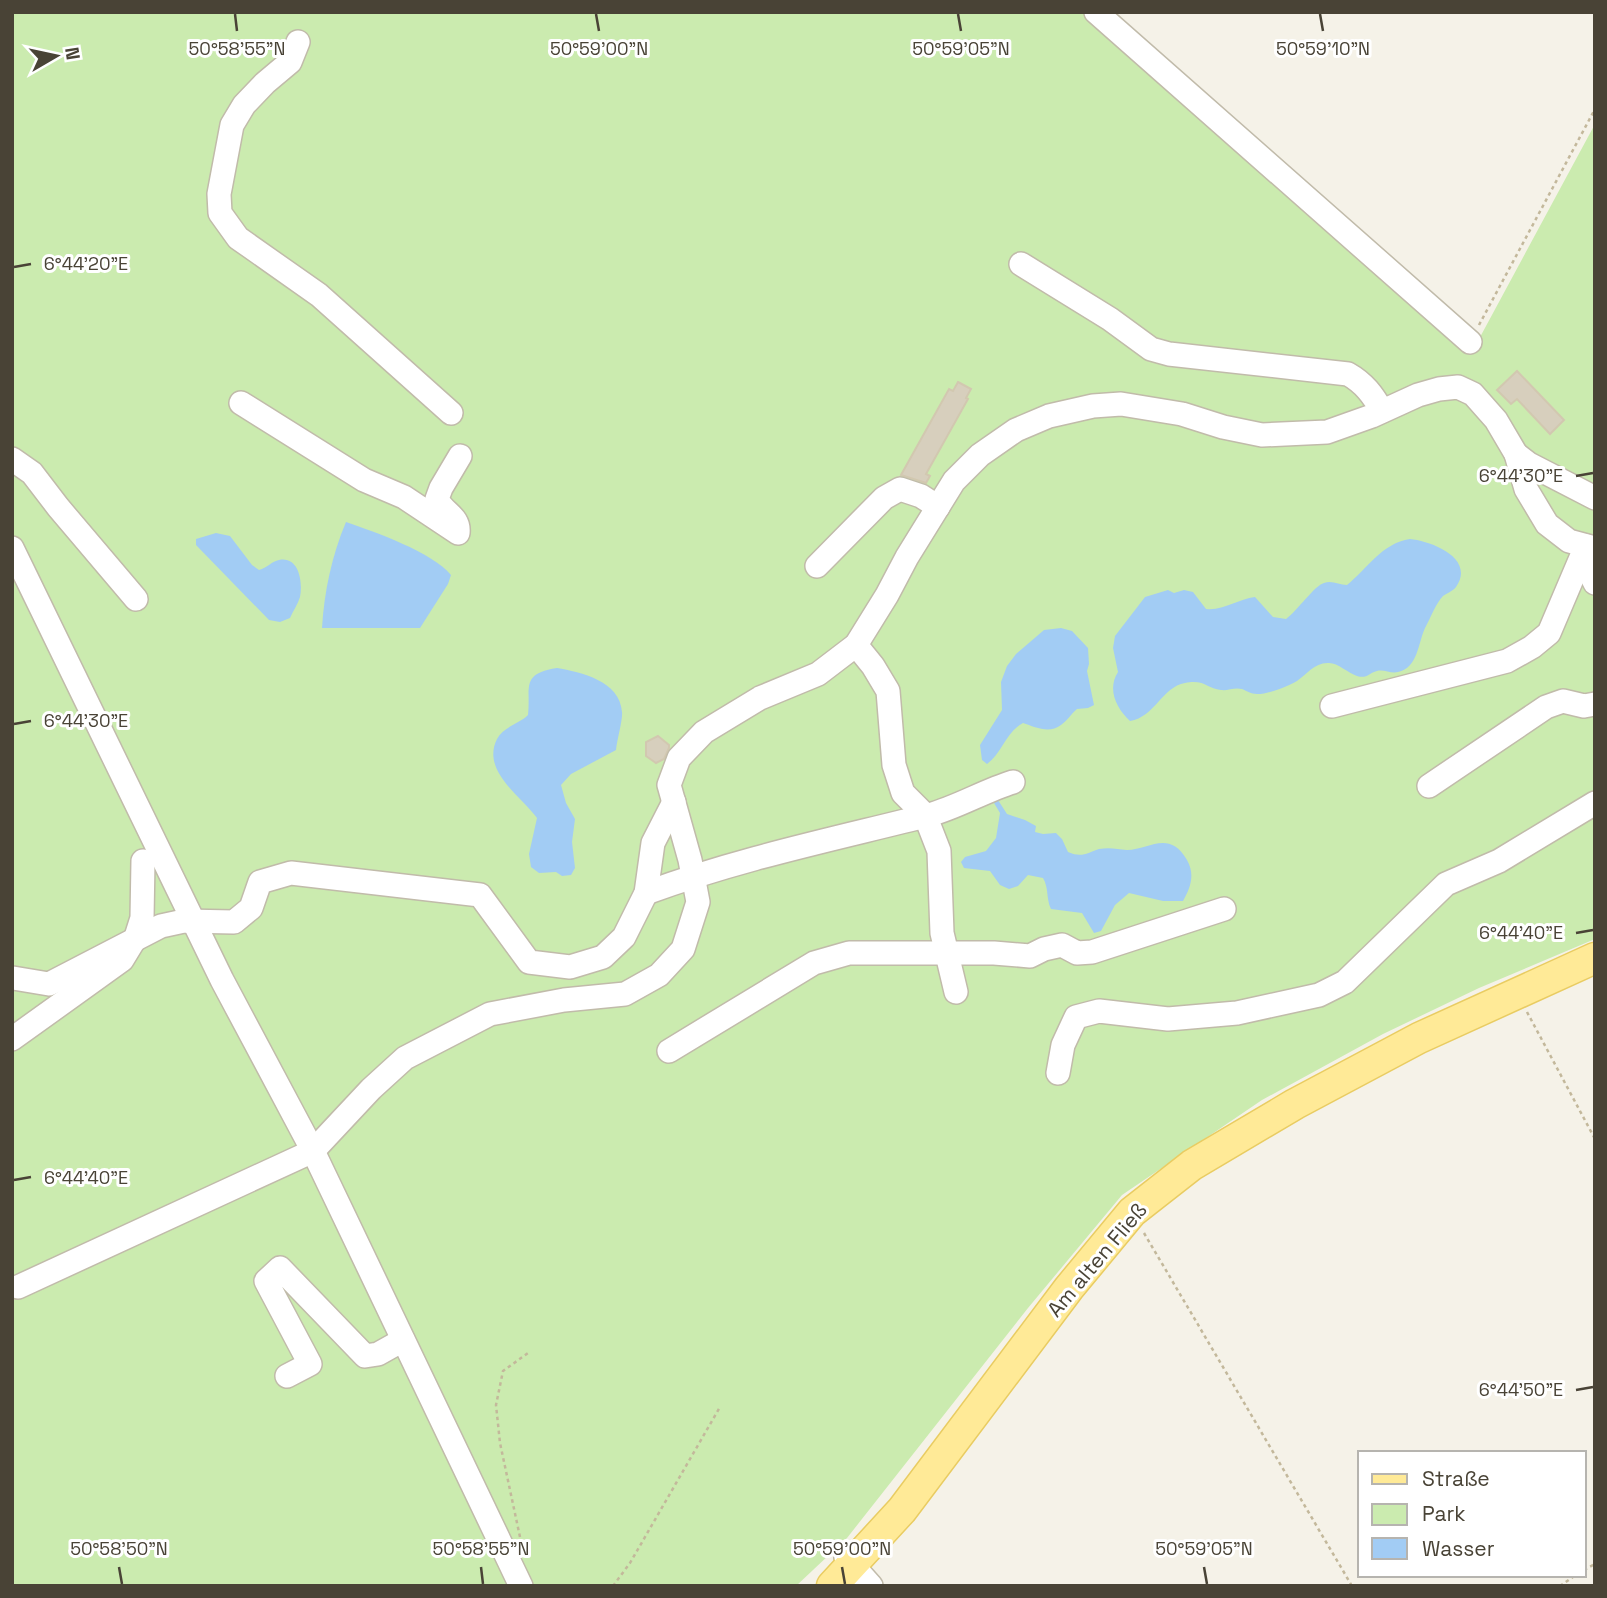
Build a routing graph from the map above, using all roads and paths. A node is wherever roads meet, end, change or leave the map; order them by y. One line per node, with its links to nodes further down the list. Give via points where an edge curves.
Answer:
1 (1096, 12): 5 (street)
2 (298, 42): 8 (street, via 290,62 244,105 232,125 219,194 220,213 237,238 320,295)
3 (1595, 109): 5 (path)
4 (1021, 264): 7 (street, via 1151,349 1348,374 1373,395)
5 (1470, 342)
6 (241, 403): 10 (street, via 458,533 459,525 437,499)
7 (1382, 411): 9 (street, via 1439,389 1458,387 1473,394 1496,420); 13 (street, via 1327,432 1262,435 1182,414 1121,404 1093,406 1016,429 954,481)
8 (451, 413)
9 (1516, 454): 12 (street); 15 (street, via 1525,489 1547,524)
10 (460, 456)
11 (12, 459): 18 (street, via 32,473)
12 (1595, 498)
13 (938, 507): 16 (street, via 900,489 884,498); 19 (street)
14 (12, 548): 31 (street)
15 (1588, 550): 17 (street); 21 (street, via 1549,633 1532,647 1507,662)
16 (817, 566)
17 (1595, 583)
18 (136, 599)
19 (856, 645): 24 (street, via 818,674 760,698 704,733 678,758 669,785); 26 (street, via 888,691 894,765 903,793)
20 (1595, 704): 23 (street, via 1563,701 1546,707)
21 (1332, 706)
22 (1013, 782): 26 (street)
23 (1429, 786)
24 (674, 803): 28 (street); 29 (street, via 653,843)
25 (1595, 803): 40 (street, via 1499,861 1446,884 1345,982 1319,995 1237,1013 1168,1019 1099,1011 1076,1017 1063,1045)
26 (925, 816): 28 (street); 33 (street, via 939,851)
27 (143, 861): 32 (street, via 142,918)
28 (693, 876): 29 (street); 42 (street, via 698,902 683,949 659,975 625,994 490,1014 443,1037 405,1058)
29 (646, 893): 31 (street, via 624,937 603,957 570,967 528,962 480,895 291,873 260,882 251,908 234,922)
30 (1224, 909): 33 (street, via 1092,952 1077,953 1062,946 1030,956)
31 (194, 922): 32 (street, via 161,926); 42 (street)
32 (136, 937): 35 (street, via 49,984); 38 (street, via 122,960)
33 (946, 953): 36 (street); 39 (street, via 832,956)
34 (1595, 958): 37 (main road, Am alten Fließ)
35 (13, 978)
36 (956, 992)
37 (1517, 993): 41 (path); 43 (main road, Am alten Fließ, via 1419,1038 1295,1104 1192,1165)
38 (12, 1039)
39 (669, 1051)
40 (1058, 1073)
41 (1595, 1139)
42 (313, 1151): 44 (street); 45 (street)
43 (1132, 1212): 50 (main road, Am alten Fließ); 53 (path)
44 (18, 1287)
45 (403, 1340): 47 (street, via 365,1356 280,1268 266,1281 310,1364); 51 (street)
46 (528, 1353): 49 (path, via 503,1371 496,1405)
47 (287, 1376)
48 (720, 1407): 52 (path)
49 (522, 1546)
50 (850, 1574)
51 (521, 1586)
52 (613, 1586)
53 (1352, 1586)

